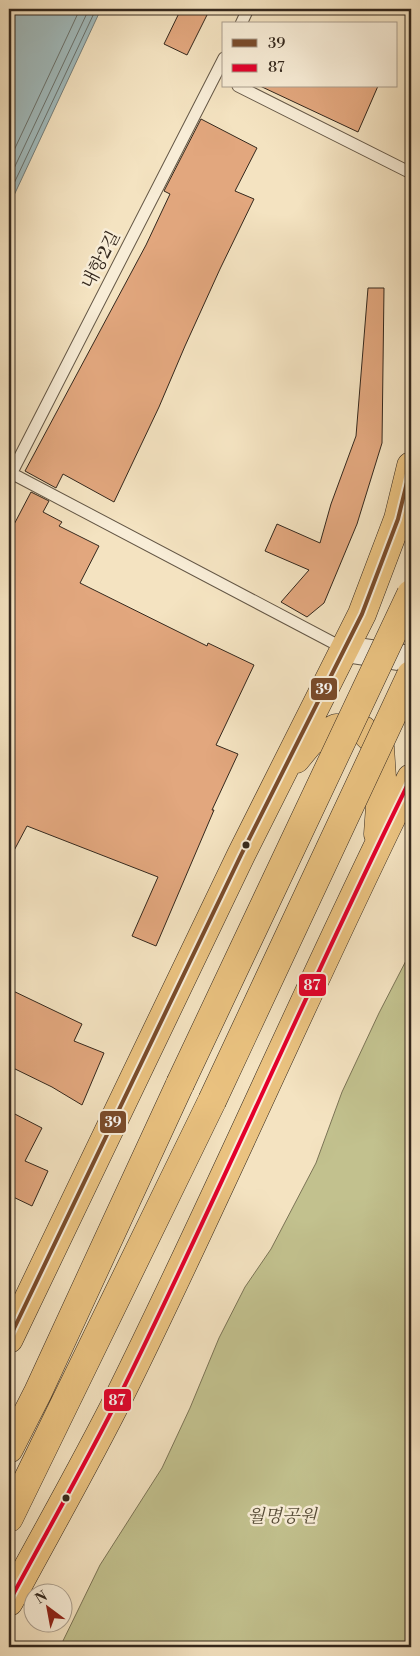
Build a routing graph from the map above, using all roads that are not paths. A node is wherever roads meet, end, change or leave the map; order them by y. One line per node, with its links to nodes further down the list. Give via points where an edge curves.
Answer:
1 (248, 9): 2 (lane)
2 (242, 22)
3 (220, 77): 7 (lane, 내항2길)
4 (242, 88): 5 (lane)
5 (411, 174)
6 (411, 466): 9 (main road, via 394,528 362,614)
7 (10, 474): 9 (lane)
8 (411, 594): 16 (main road, bridge, via 43,1383)
9 (344, 649): 10 (street); 13 (main road)
10 (411, 659)
11 (411, 674): 17 (main road, bridge, via 212,1102)
12 (411, 778): 14 (main road)
13 (277, 784): 14 (main road, via 310,742 336,728 363,730 380,747 382,778); 15 (main road)
14 (378, 846): 18 (main road, via 119,1397)
15 (9, 1339)
16 (9, 1449)
17 (9, 1518)
18 (9, 1602)

